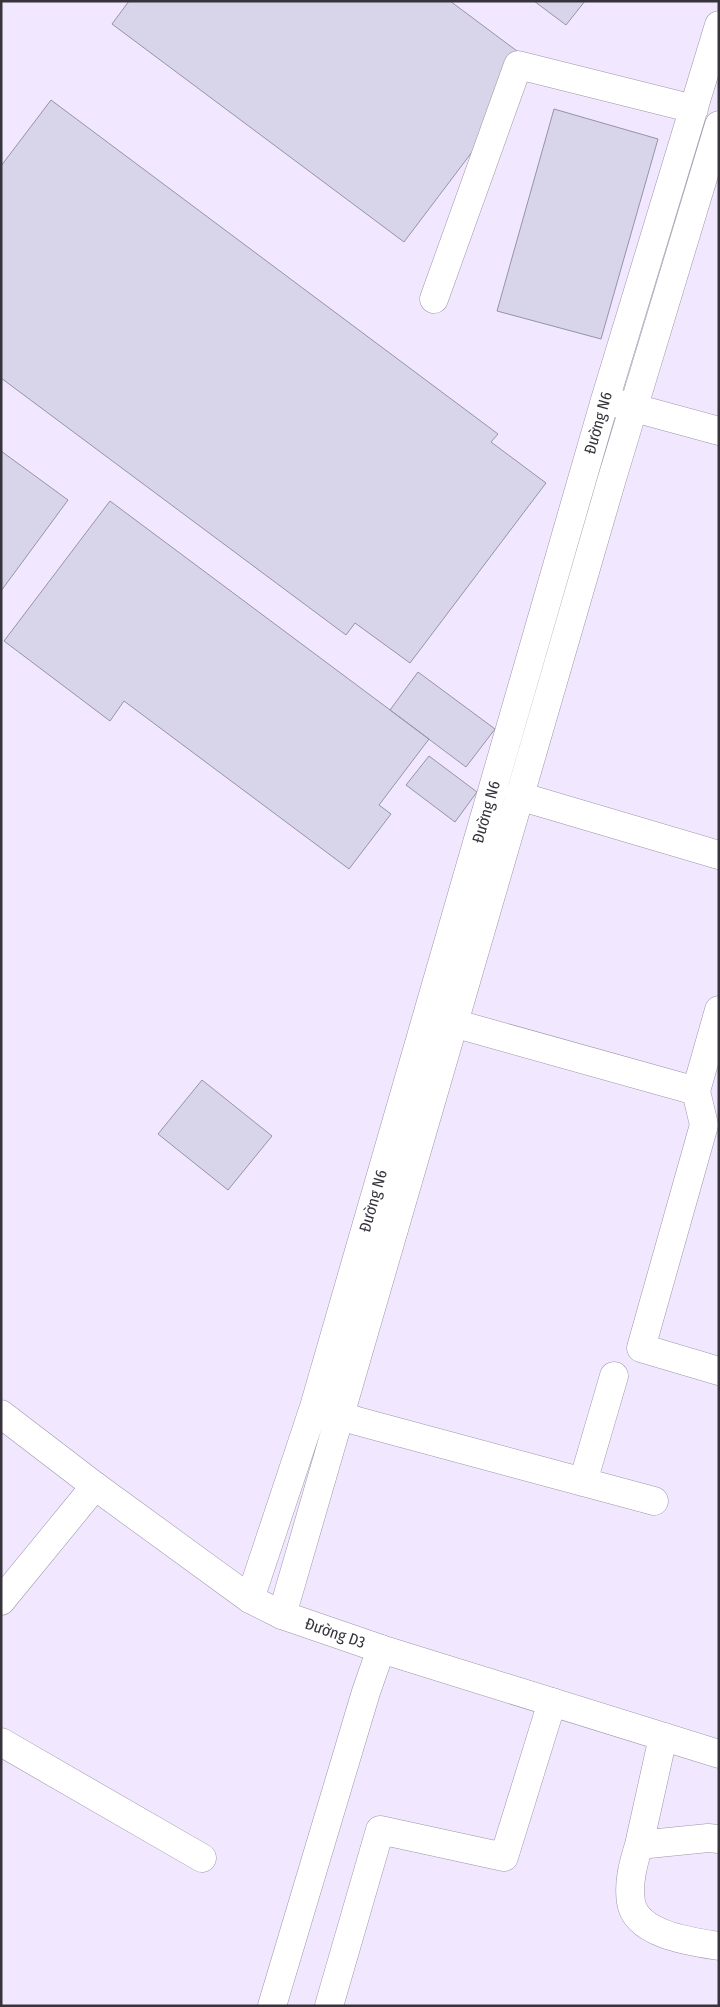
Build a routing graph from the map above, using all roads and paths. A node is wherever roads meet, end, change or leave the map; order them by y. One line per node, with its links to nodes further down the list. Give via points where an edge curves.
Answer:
1 (719, 25): 2 (street, Đường N6)
2 (694, 109): 4 (street, via 518,65); 5 (street, Đường N6)
3 (719, 125): 6 (street, Đường N6)
4 (434, 299)
5 (605, 400): 6 (street); 11 (street, Đường N6)
6 (634, 408): 7 (street); 8 (street, Đường N6)
7 (719, 432)
8 (519, 796): 9 (street); 12 (street, Đường N6)
9 (719, 855)
10 (719, 1010): 13 (street)
11 (427, 1016): 12 (street); 16 (street, Đường N6)
12 (453, 1024): 13 (street); 18 (street, Đường N6)
13 (696, 1091): 14 (street, via 704,1125 641,1348)
14 (719, 1370)
15 (614, 1376): 19 (street)
16 (314, 1407): 18 (street); 22 (street, Đường N6)
17 (1, 1414): 20 (street, Đường D3)
18 (340, 1415): 19 (street); 24 (street, Đường N6)
19 (583, 1482): 21 (street)
20 (95, 1486): 22 (street, Đường D3); 23 (street)
21 (654, 1501)
22 (250, 1599): 24 (street, Đường D3)
23 (1, 1600)
24 (282, 1615): 25 (street, Đường D3)
25 (381, 1649): 26 (street, Đường D3); 34 (street)
26 (552, 1702): 27 (street, Đường D3); 35 (street, via 504,1857 380,1830)
27 (663, 1738): 29 (street, Đường D3); 31 (street)
28 (1, 1742): 32 (street)
29 (719, 1754)
30 (719, 1839): 31 (street)
31 (639, 1846): 33 (street, via 631,1873 631,1904 642,1923 664,1934)
32 (202, 1858)
33 (719, 1946)
34 (272, 2006)
35 (329, 2006)

